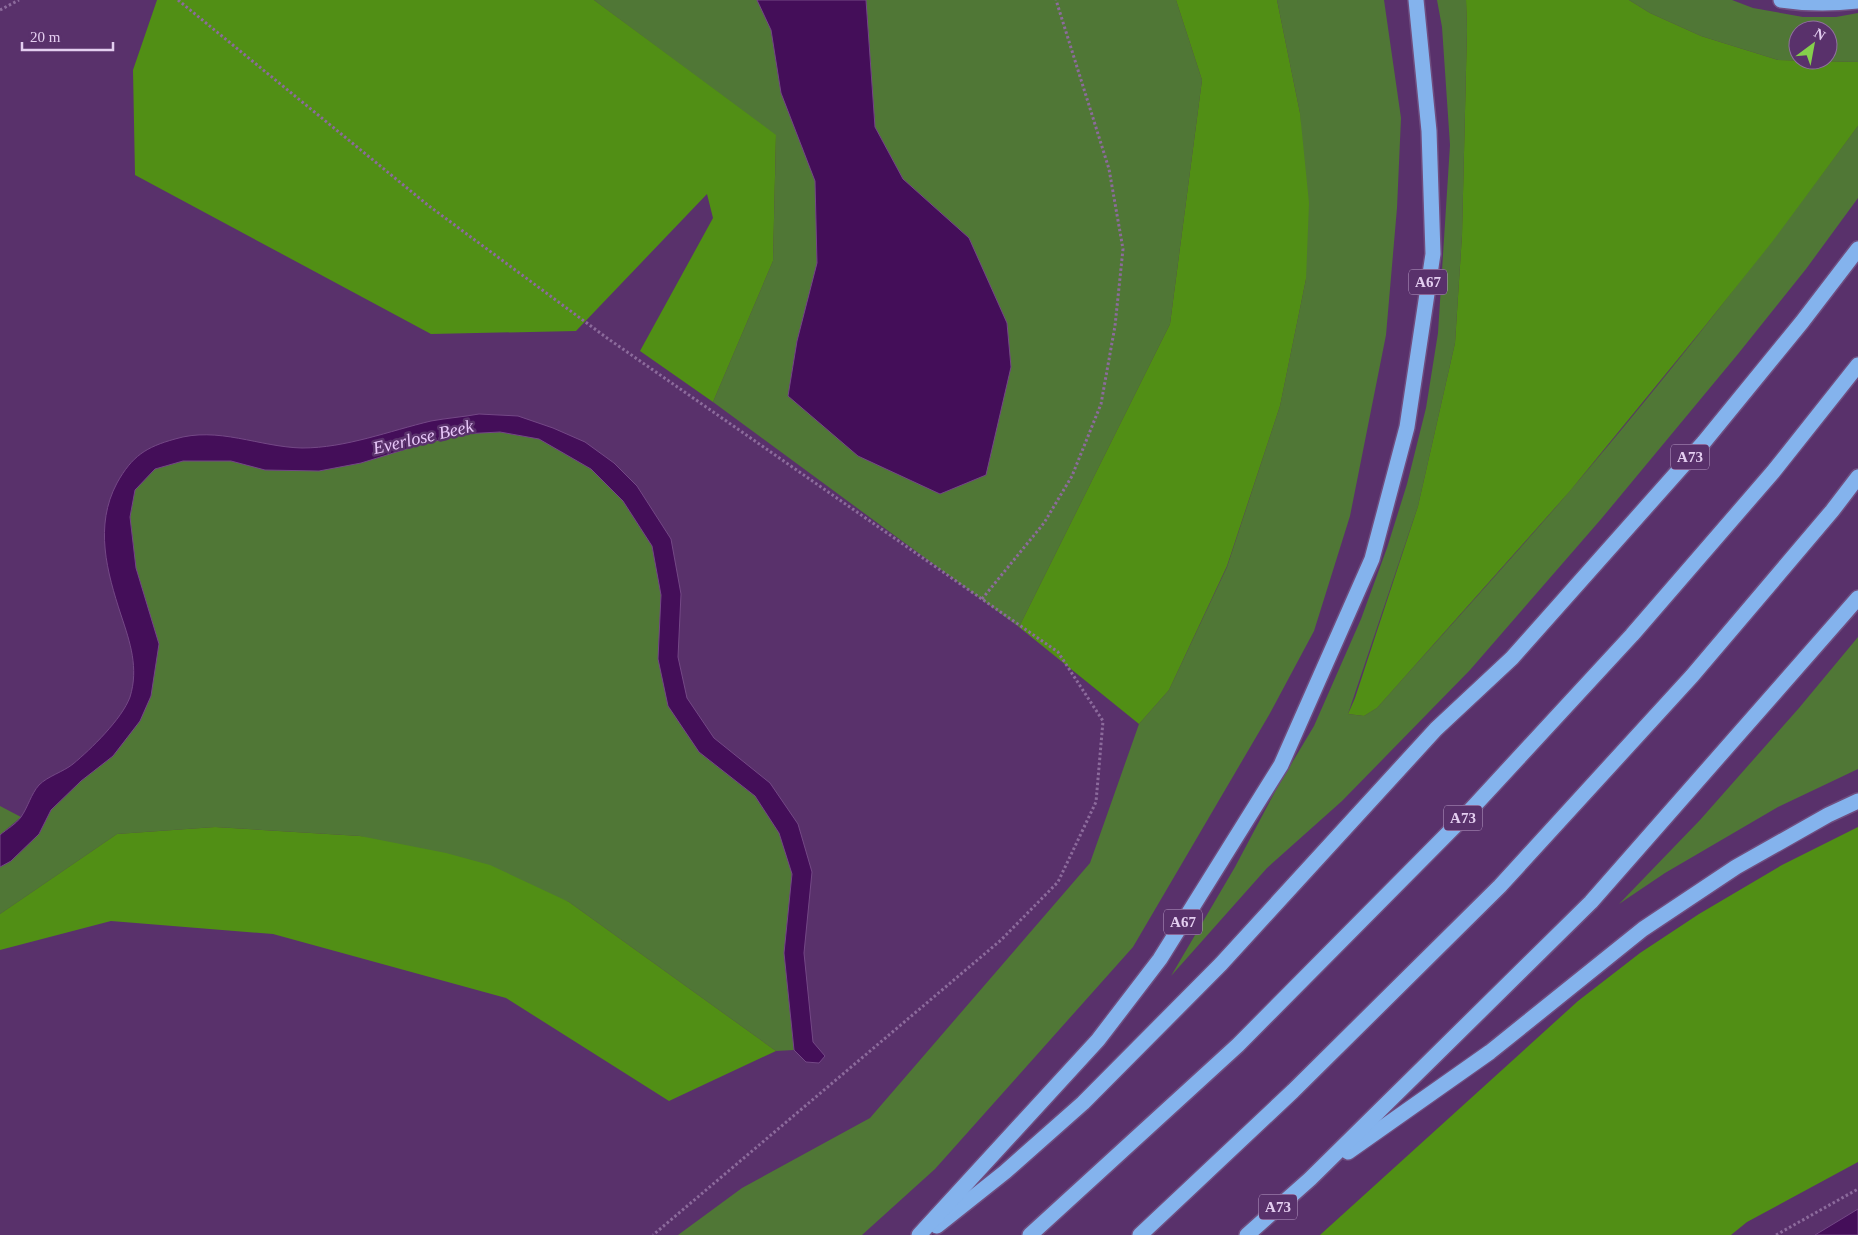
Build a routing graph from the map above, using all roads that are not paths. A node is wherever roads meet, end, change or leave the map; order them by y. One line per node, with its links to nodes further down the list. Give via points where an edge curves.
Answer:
1 (1416, 0): 10 (highway, A67, via 1429,131 1433,254 1407,427 1372,559 1281,765 1160,959 1098,1040)
2 (1781, 0): 3 (highway, via 1800,3)
3 (1858, 1)
4 (1858, 248): 11 (highway, A73, via 1704,442 1512,658 1436,729 1221,964 1090,1096 1005,1172)
5 (1858, 365): 12 (highway, A73, via 1773,472 1632,635 1464,817 1238,1045)
6 (1858, 477): 13 (highway, via 1692,676 1500,886 1293,1092)
7 (1858, 598): 9 (highway, A73, via 1591,902)
8 (1858, 801): 9 (highway, A73, via 1736,867 1643,930 1490,1052)
9 (1310, 1179): 14 (highway, A73)
10 (919, 1235)
11 (926, 1235)
12 (1030, 1235)
13 (1140, 1235)
14 (1247, 1235)

